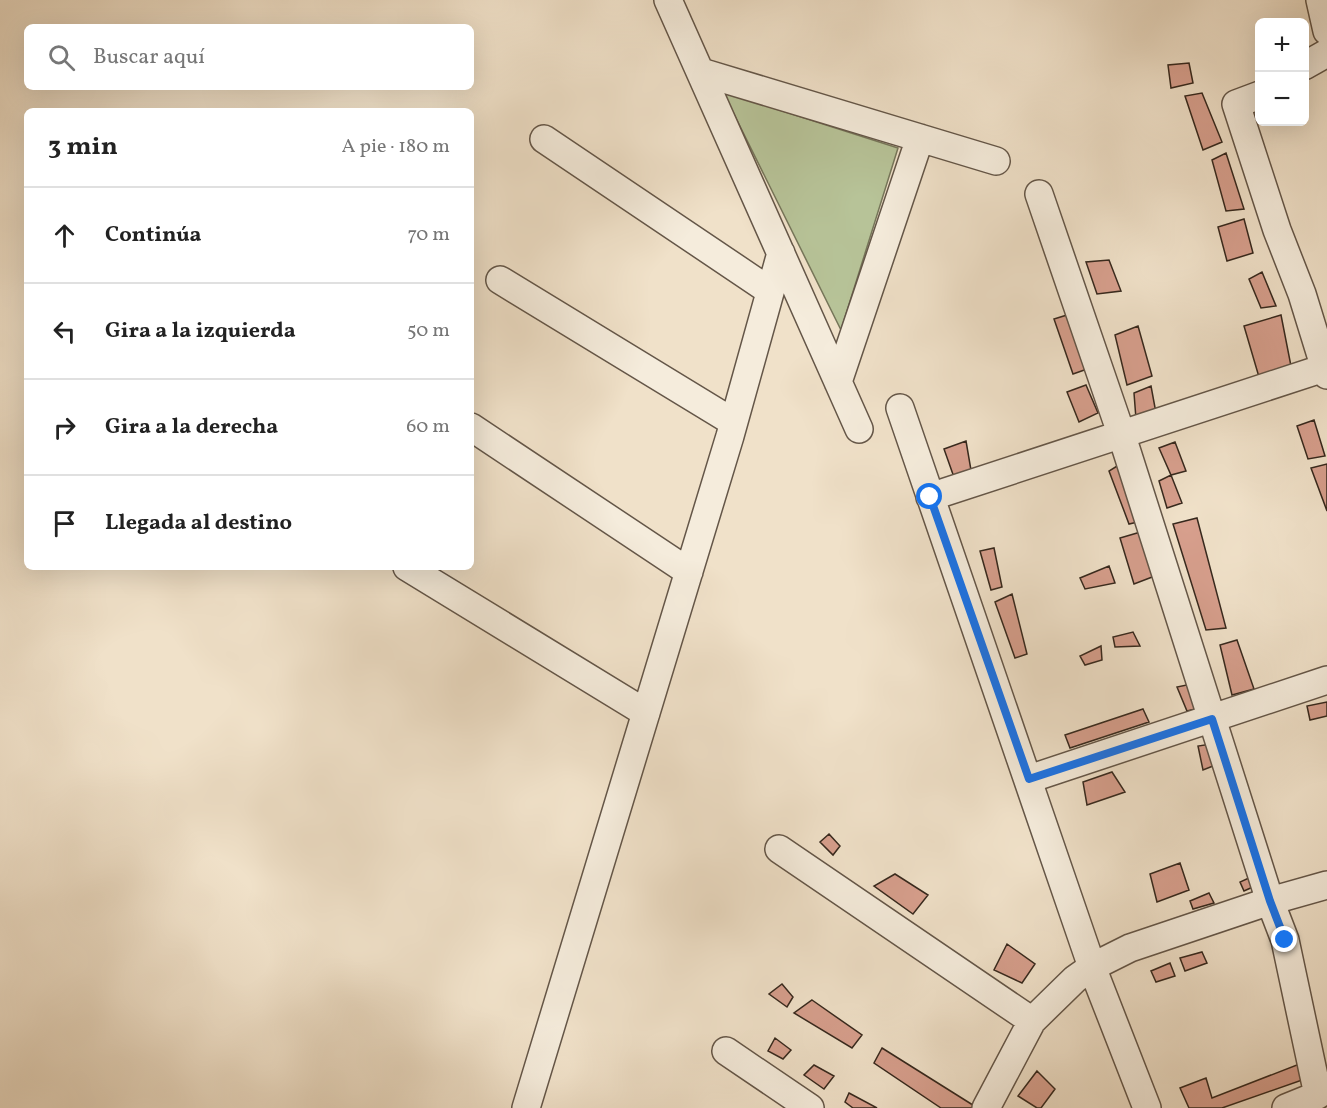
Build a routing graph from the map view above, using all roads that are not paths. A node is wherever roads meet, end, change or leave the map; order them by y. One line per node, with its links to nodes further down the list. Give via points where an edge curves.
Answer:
1 (1320, 0): 3 (street)
2 (674, 5): 6 (street)
3 (1327, 31)
4 (1327, 53): 5 (street)
5 (1309, 64)
6 (701, 72): 8 (street); 12 (street)
7 (1255, 97): 15 (street, via 1236,104)
8 (920, 138): 10 (street); 16 (street)
9 (544, 139): 14 (street)
10 (996, 161)
11 (1039, 194): 21 (street)
12 (781, 253): 14 (street); 16 (street)
13 (500, 280): 18 (street)
14 (770, 291): 18 (street)
15 (1326, 370): 21 (street)
16 (838, 382): 20 (street)
17 (900, 408): 22 (street)
18 (733, 422): 24 (street)
19 (474, 429): 24 (street)
20 (859, 429)
21 (1121, 433): 22 (street); 27 (street)
22 (930, 497): 28 (street)
23 (412, 570): 26 (street)
24 (689, 572): 26 (street)
25 (1327, 680): 27 (street)
26 (646, 713): 35 (street)
27 (1212, 719): 28 (street); 31 (street)
28 (1029, 779): 32 (street)
29 (779, 849): 33 (street)
30 (1327, 885): 31 (street)
31 (1270, 901): 32 (street, via 1130,948); 39 (street, via 1285,940 1318,1095)
32 (1092, 967): 33 (street); 38 (street)
33 (1032, 1021): 37 (street)
34 (726, 1051): 36 (street)
35 (526, 1108)
36 (810, 1108)
37 (986, 1108)
38 (1147, 1108)
39 (1286, 1108)

